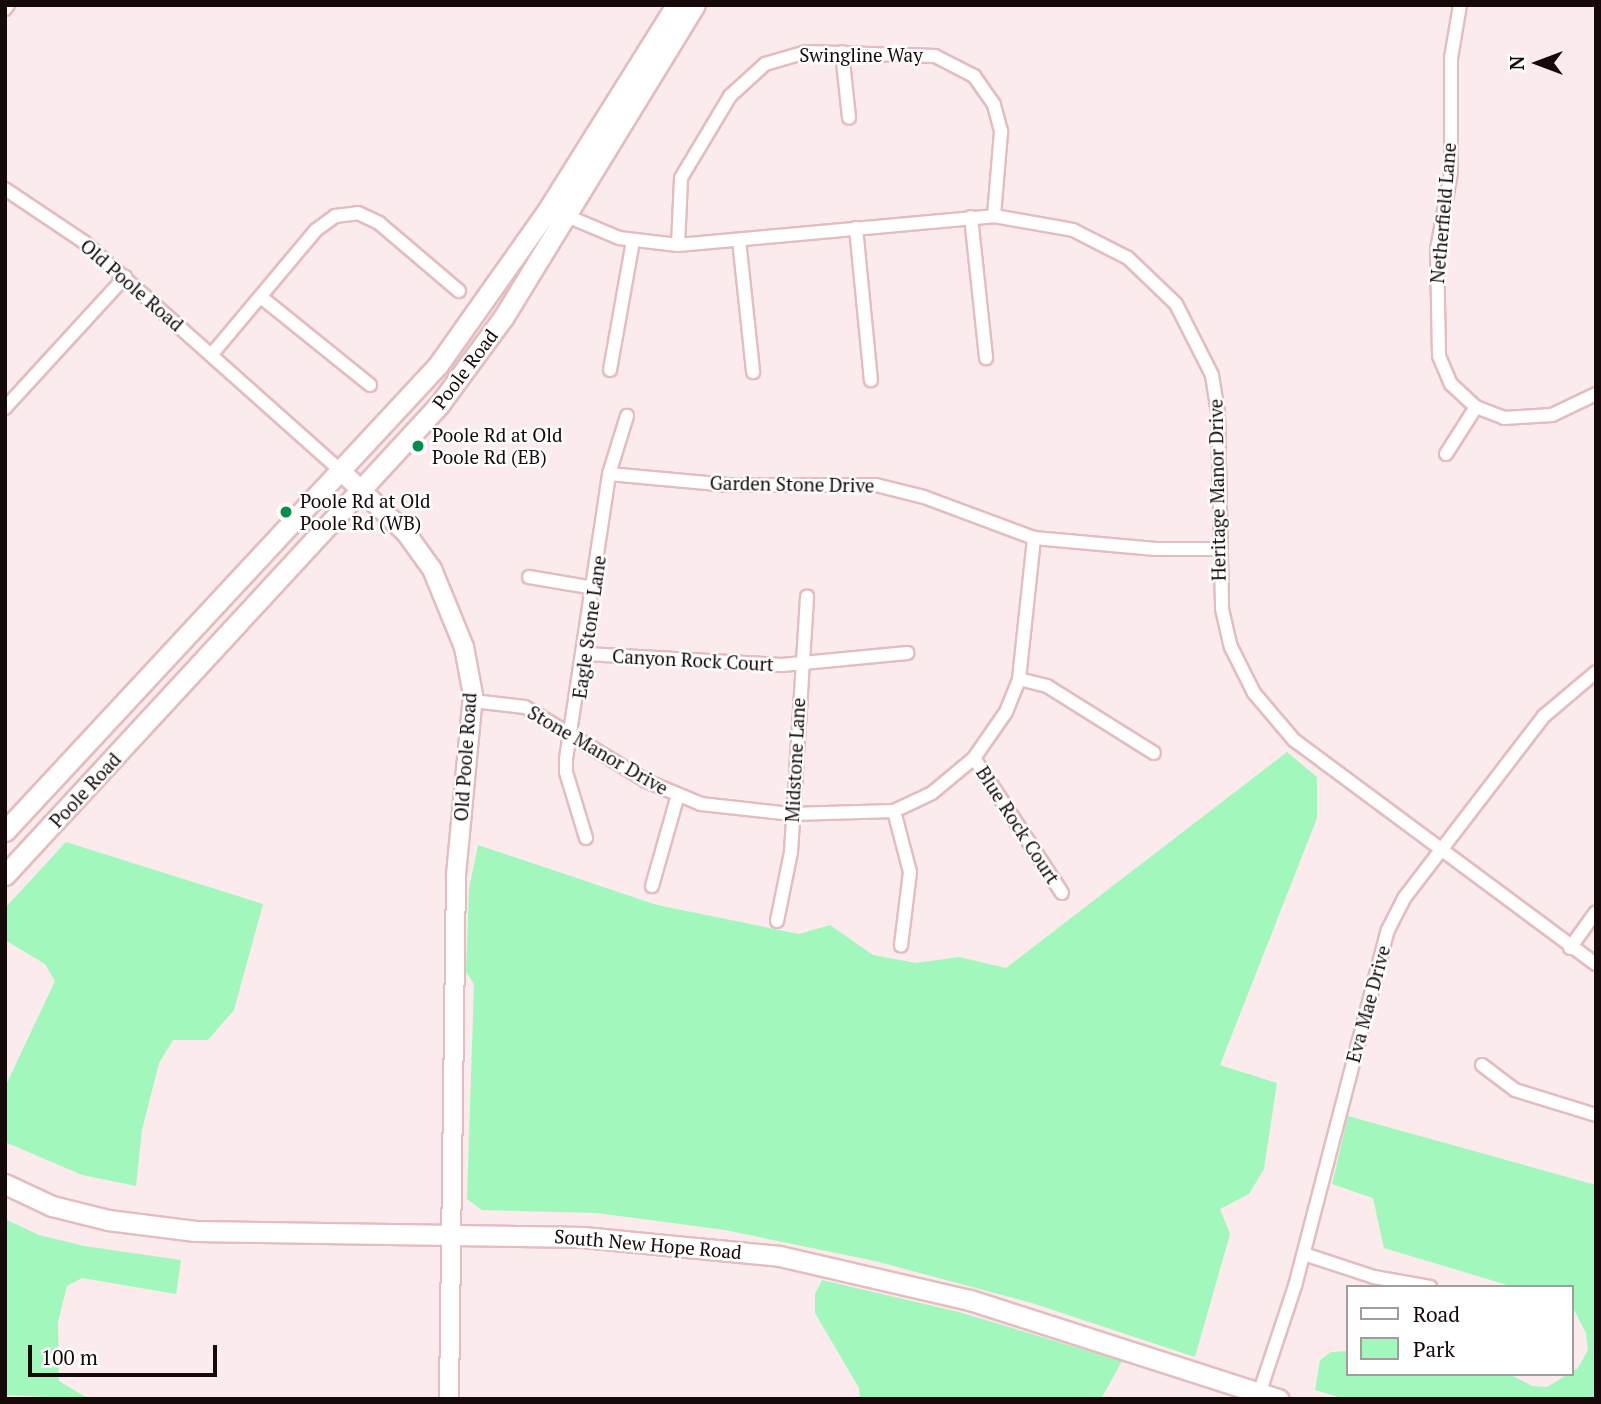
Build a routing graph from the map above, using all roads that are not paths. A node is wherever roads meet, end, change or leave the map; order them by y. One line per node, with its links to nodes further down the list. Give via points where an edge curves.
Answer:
1 (676, 5): 7 (main road, Poole Road)
2 (695, 5): 9 (main road, Poole Road, via 634,99)
3 (1460, 5): 25 (street, Netherfield Lane, via 1451,58 1451,172 1437,250 1436,327 1440,356 1451,384)
4 (842, 52): 5 (street); 8 (street, Swingline Way, via 935,56 955,63 982,85 994,105 1001,132); 14 (street, Swingline Way, via 791,54 765,64 738,86 685,167 678,191)
5 (849, 118)
6 (5, 189): 15 (street, Old Poole Road)
7 (549, 208): 9 (street, Heritage Manor Drive); 29 (main road, Poole Road, via 438,365)
8 (994, 216): 10 (street, Heritage Manor Drive); 33 (street, Heritage Manor Drive, via 1042,222 1099,241 1145,271 1176,304 1197,338 1216,395)
9 (567, 217): 13 (street, Heritage Manor Drive); 31 (main road, Poole Road, via 439,405)
10 (971, 217): 11 (street, Heritage Manor Drive); 19 (street)
11 (856, 228): 12 (street, Heritage Manor Drive); 22 (street)
12 (739, 240): 14 (street, Heritage Manor Drive); 21 (street)
13 (633, 241): 14 (street, Heritage Manor Drive); 20 (street)
14 (678, 245)
15 (125, 277): 18 (street, Old Poole Road); 26 (street)
16 (459, 291): 17 (street, via 379,223 358,213 335,216 316,230)
17 (261, 297): 18 (street); 23 (street)
18 (212, 354): 29 (street, Old Poole Road)
19 (986, 358)
20 (610, 370)
21 (753, 372)
22 (871, 380)
23 (370, 385)
24 (1596, 394): 25 (street, Netherfield Lane, via 1552,415 1504,418)
25 (1476, 407): 28 (street)
26 (5, 408)
27 (627, 416): 30 (street, Eagle Stone Lane)
28 (1446, 454)
29 (342, 472): 31 (street, Old Poole Road); 49 (main road, Poole Road)
30 (609, 474): 32 (street, Garden Stone Drive, via 729,485 876,485 924,497); 35 (street, Eagle Stone Lane)
31 (364, 491): 42 (street, Old Poole Road, via 406,533 432,569 464,648); 52 (main road, Poole Road)
32 (1034, 538): 33 (street, Garden Stone Drive, via 1156,549); 41 (street, Stone Manor Drive)
33 (1218, 549): 51 (street, Heritage Manor Drive, via 1221,599 1231,647 1269,715 1323,764)
34 (529, 577): 35 (street)
35 (594, 587): 38 (street, Eagle Stone Lane)
36 (807, 597): 39 (street, Midstone Lane)
37 (907, 653): 39 (street, Canyon Rock Court)
38 (586, 654): 39 (street, Canyon Rock Court); 43 (street, Eagle Stone Lane)
39 (800, 664): 48 (street, Midstone Lane)
40 (1596, 672): 51 (street, Eva Mae Drive, via 1544,716)
41 (1019, 679): 44 (street, via 1047,686); 45 (street, Stone Manor Drive, via 1006,712)
42 (473, 701): 43 (street, Stone Manor Drive, via 525,707); 63 (street, Old Poole Road, via 456,875)
43 (573, 735): 46 (street, Stone Manor Drive, via 646,781); 50 (street, Eagle Stone Lane, via 566,772)
44 (1154, 753)
45 (974, 758): 47 (street, Stone Manor Drive, via 932,793); 54 (street, Blue Rock Court)
46 (678, 795): 48 (street, Stone Manor Drive, via 738,811); 53 (street)
47 (894, 811): 48 (street, Stone Manor Drive, via 855,816); 57 (street, via 910,873)
48 (792, 814): 56 (street, Midstone Lane, via 791,852)
49 (5, 831)
50 (586, 838)
51 (1440, 849): 58 (street, Heritage Manor Drive); 64 (street, Eva Mae Drive, via 1405,897 1388,930)
52 (5, 875)
53 (652, 886)
54 (1062, 893)
55 (1596, 912): 58 (street)
56 (777, 921)
57 (901, 944)
58 (1570, 948): 59 (street, Heritage Manor Drive)
59 (1596, 964)
60 (1482, 1066): 61 (street, via 1515,1090)
61 (1596, 1115)
62 (5, 1184): 63 (main road, South New Hope Road, via 52,1206 108,1220 195,1231)
63 (450, 1233): 66 (main road, South New Hope Road, via 652,1242 791,1259 970,1300); 67 (street, Old Poole Road)
64 (1304, 1254): 65 (street, via 1374,1277); 66 (street, Eva Mae Drive)
65 (1419, 1285)
66 (1258, 1396): 68 (main road, South New Hope Road)
67 (449, 1399)
68 (1279, 1399)

